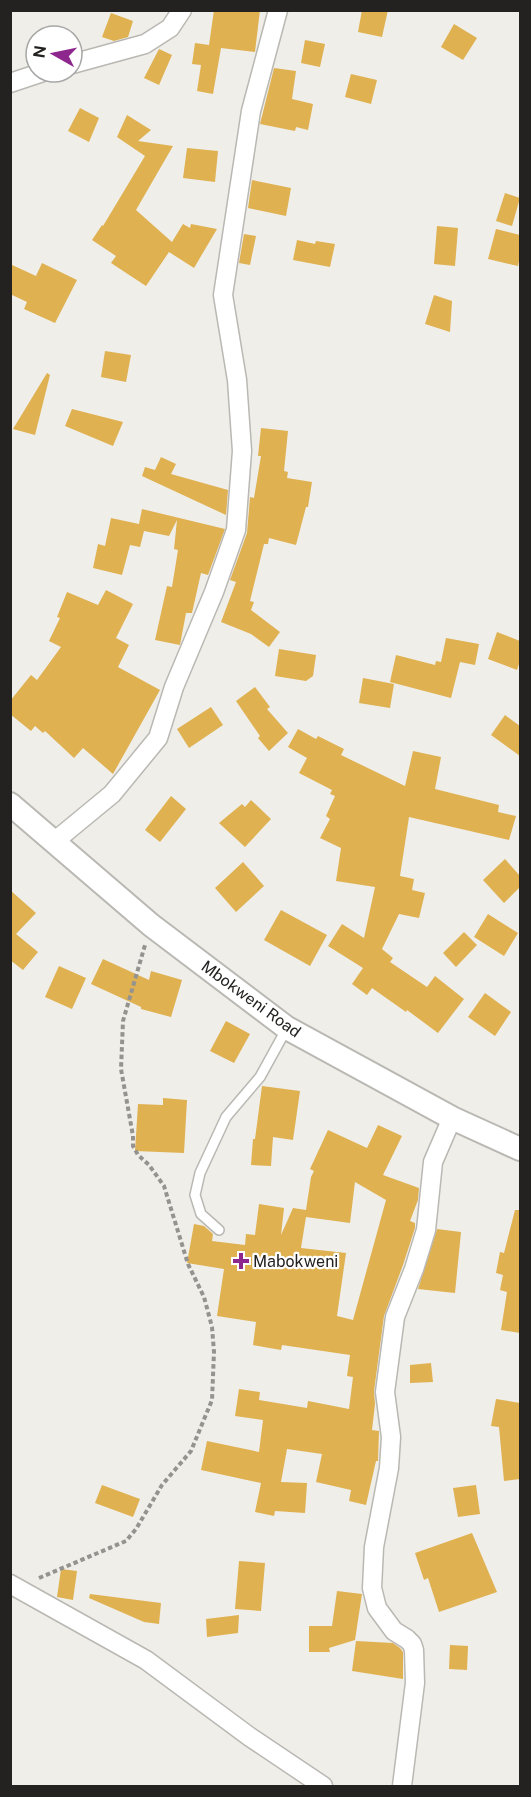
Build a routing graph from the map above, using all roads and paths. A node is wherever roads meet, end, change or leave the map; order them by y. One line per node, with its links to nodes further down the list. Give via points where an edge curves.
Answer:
1 (182, 10): 3 (street, via 170,28 145,44)
2 (278, 10): 5 (street, via 251,111 223,295 237,380 242,451 236,530 158,738 112,794)
3 (84, 61)
4 (10, 804): 5 (street, Mbokweni Road)
5 (55, 841): 6 (street, Mbokweni Road)
6 (152, 925): 7 (street, Mbokweni Road); 11 (path, via 123,1020 121,1069 133,1146 164,1186 188,1264 204,1297 214,1352 212,1400 191,1451 162,1485 126,1540)
7 (287, 1028): 8 (street, Mbokweni Road); 10 (lane, via 260,1077 226,1117 200,1173 195,1195 201,1214)
8 (452, 1118): 9 (street, Mbokweni Road); 13 (street, via 433,1162 426,1230 395,1317 385,1392 391,1437 389,1468 374,1547 372,1588 377,1608 414,1650 415,1683)
9 (520, 1149)
10 (219, 1230)
11 (14, 1586): 12 (street, via 146,1660)
12 (323, 1786)
13 (402, 1786)

